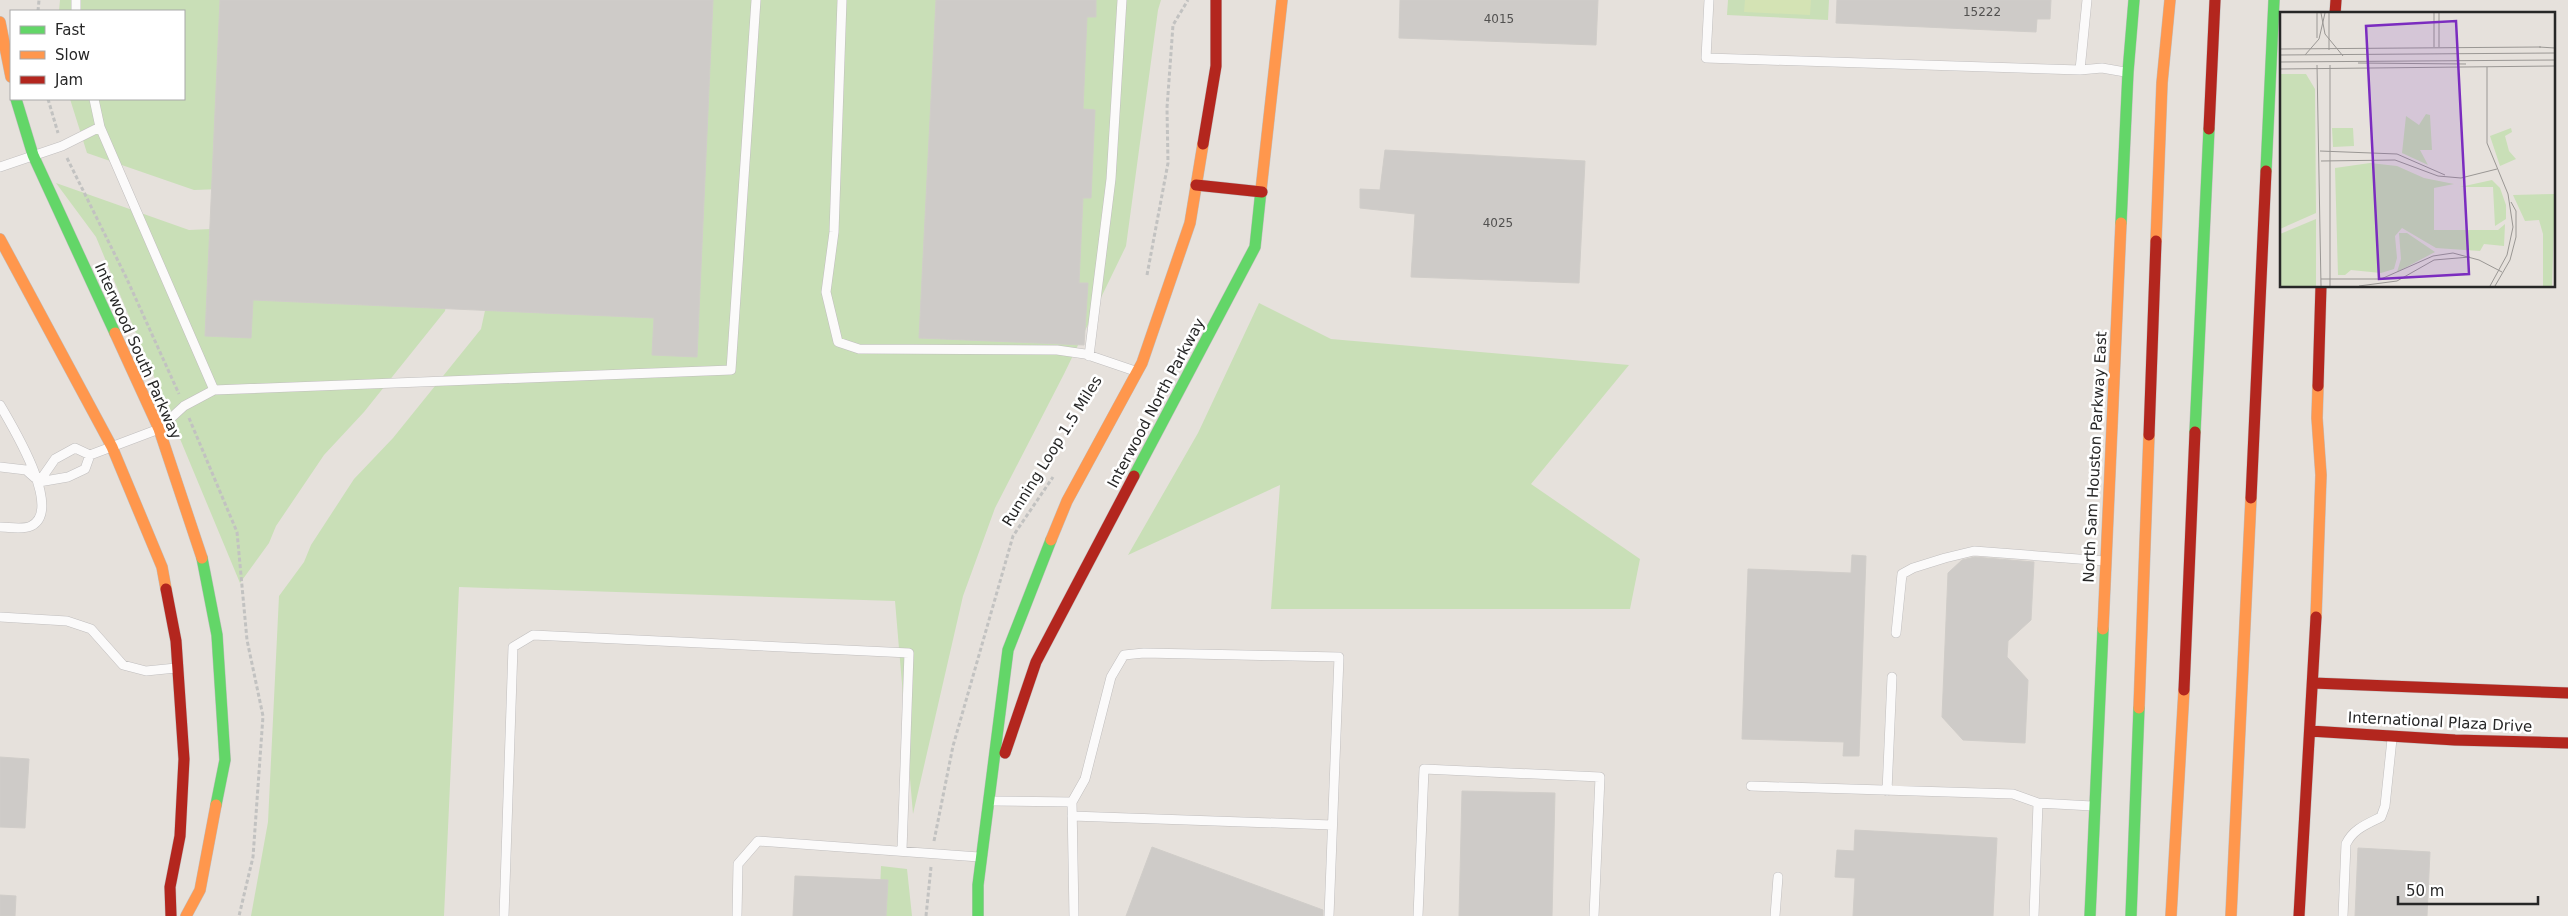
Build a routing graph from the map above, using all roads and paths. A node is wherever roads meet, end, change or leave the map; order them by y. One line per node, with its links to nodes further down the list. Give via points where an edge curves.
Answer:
1 (756, 0): 29 (lane, via 731,370)
2 (842, 0): 27 (lane, via 834,232 826,292 838,342 859,348 1018,348)
3 (1122, 0): 27 (lane, via 1111,179)
4 (1188, 0): 25 (path, via 1173,25 1167,108 1168,163)
5 (1216, 0): 22 (main road, Interwood North Parkway, via 1216,66)
6 (1282, 0): 23 (main road, Interwood North Parkway)
7 (1709, 0): 14 (lane, via 1706,58)
8 (2086, 0): 14 (lane)
9 (2134, 0): 16 (main road, North Sam Houston Parkway East)
10 (2170, 0): 73 (main road, via 2162,83)
11 (2216, 0): 74 (main road)
12 (2274, 0): 75 (main road)
13 (0, 22): 15 (main road)
14 (2080, 70): 16 (lane, via 2102,68)
15 (10, 72)
16 (2128, 72): 38 (main road, North Sam Houston Parkway East)
17 (16, 100): 20 (main road, Interwood South Parkway)
18 (94, 100): 19 (lane)
19 (100, 127): 20 (lane, via 62,146); 29 (lane)
20 (33, 155): 21 (lane); 31 (main road, Interwood South Parkway)
21 (0, 167)
22 (1196, 185): 23 (main road); 28 (main road, Interwood North Parkway, via 1190,223)
23 (1262, 192): 50 (main road, Interwood North Parkway, via 1255,247 1036,662)
24 (0, 239): 32 (main road)
25 (1146, 277)
26 (2321, 288): 43 (main road, via 2317,418 2321,475)
27 (1089, 356): 28 (lane)
28 (1137, 372): 50 (main road, Interwood North Parkway, via 1067,501 1008,650)
29 (214, 390): 31 (lane, via 184,406)
30 (0, 405): 36 (lane)
31 (159, 429): 32 (lane); 61 (main road, Interwood South Parkway, via 201,555 217,635 222,696 225,760 200,890)
32 (112, 447): 33 (lane); 41 (main road, via 162,567)
33 (90, 455): 36 (lane, via 85,470); 36 (lane, via 75,448 55,459)
34 (0, 467): 36 (lane, via 26,470)
35 (1054, 476): 57 (path, Running Loop 1.5 Miles, via 1013,536 953,746)
36 (39, 482): 37 (lane, via 41,513 38,521 27,528)
37 (0, 527)
38 (2105, 561): 40 (lane, via 1974,551 1913,568 1902,574); 53 (main road, North Sam Houston Parkway East)
39 (0, 617): 41 (lane, via 67,621 91,629 123,665 146,670)
40 (1896, 633)
41 (179, 668): 60 (main road, via 184,759 180,836 170,887)
42 (1892, 677): 49 (lane)
43 (2312, 683): 44 (main road); 45 (main road)
44 (2568, 693)
45 (2310, 731): 46 (main road, International Plaza Drive); 76 (main road)
46 (2392, 736): 47 (main road, International Plaza Drive); 77 (lane, via 2381,817 2357,829 2346,844)
47 (2568, 743)
48 (1751, 786): 49 (lane)
49 (1887, 791): 52 (lane, via 2013,794)
50 (988, 801): 51 (lane); 58 (main road, Interwood North Parkway)
51 (1072, 802): 54 (lane); 55 (lane, via 1085,779 1111,677 1124,655 1339,657)
52 (2038, 803): 53 (lane); 71 (lane)
53 (2095, 807): 72 (main road, North Sam Houston Parkway East)
54 (1072, 816): 55 (lane); 66 (lane)
55 (1332, 825): 67 (lane)
56 (902, 850): 57 (lane); 62 (lane, via 909,652 533,635 513,647); 63 (lane, via 758,841 738,864)
57 (933, 852): 58 (lane); 64 (path, Running Loop 1.5 Miles)
58 (981, 857): 65 (main road, Interwood North Parkway)
59 (1778, 877): 70 (lane)
60 (172, 916)
61 (186, 916)
62 (504, 916)
63 (737, 916)
64 (926, 916)
65 (978, 916)
66 (1074, 916)
67 (1329, 916)
68 (1418, 916): 69 (lane, via 1424,769 1600,777)
69 (1594, 916)
70 (1775, 916)
71 (2034, 916)
72 (2090, 916)
73 (2130, 916)
74 (2171, 916)
75 (2231, 916)
76 (2299, 916)
77 (2343, 916)

